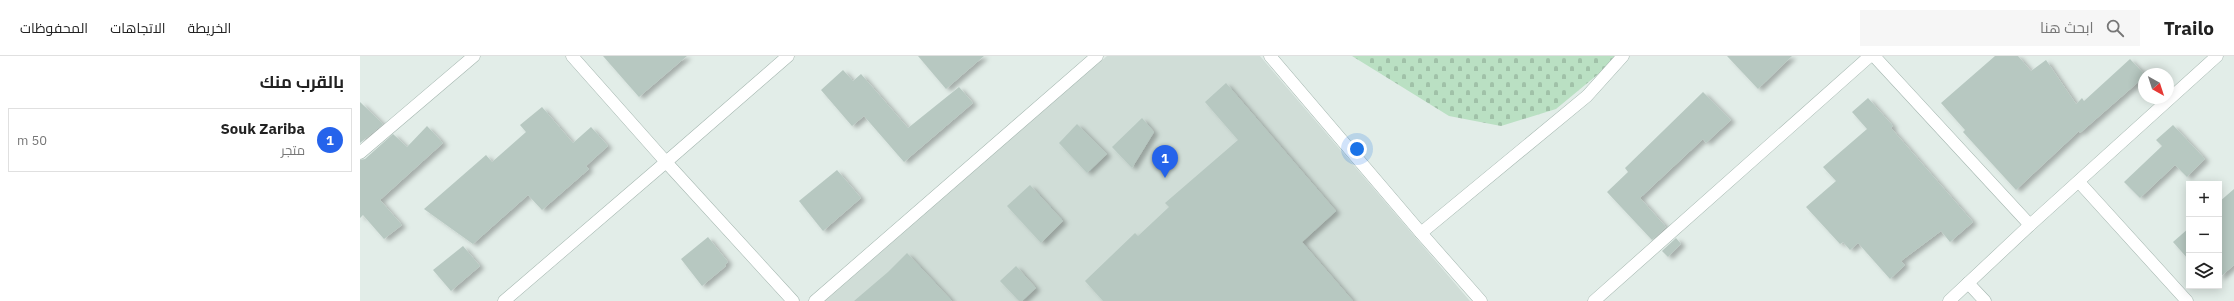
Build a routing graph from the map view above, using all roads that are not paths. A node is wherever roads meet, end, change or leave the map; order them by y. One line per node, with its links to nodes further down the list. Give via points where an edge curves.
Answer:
1 (474, 56): 10 (street)
2 (572, 56): 11 (street)
3 (788, 56): 11 (street)
4 (1097, 56): 18 (street)
5 (1270, 56): 14 (street)
6 (1623, 56): 14 (street, via 1587,96)
7 (1870, 56): 20 (street)
8 (1874, 56): 13 (street)
9 (2218, 56): 12 (street)
10 (360, 153)
11 (666, 162): 16 (street); 17 (street)
12 (2079, 182): 13 (street); 23 (street)
13 (2030, 225): 15 (street)
14 (1421, 233): 19 (street)
15 (1968, 283): 21 (street); 22 (street)
16 (504, 301)
17 (793, 301)
18 (815, 301)
19 (1481, 301)
20 (1594, 301)
21 (1949, 301)
22 (1985, 301)
23 (2187, 301)

